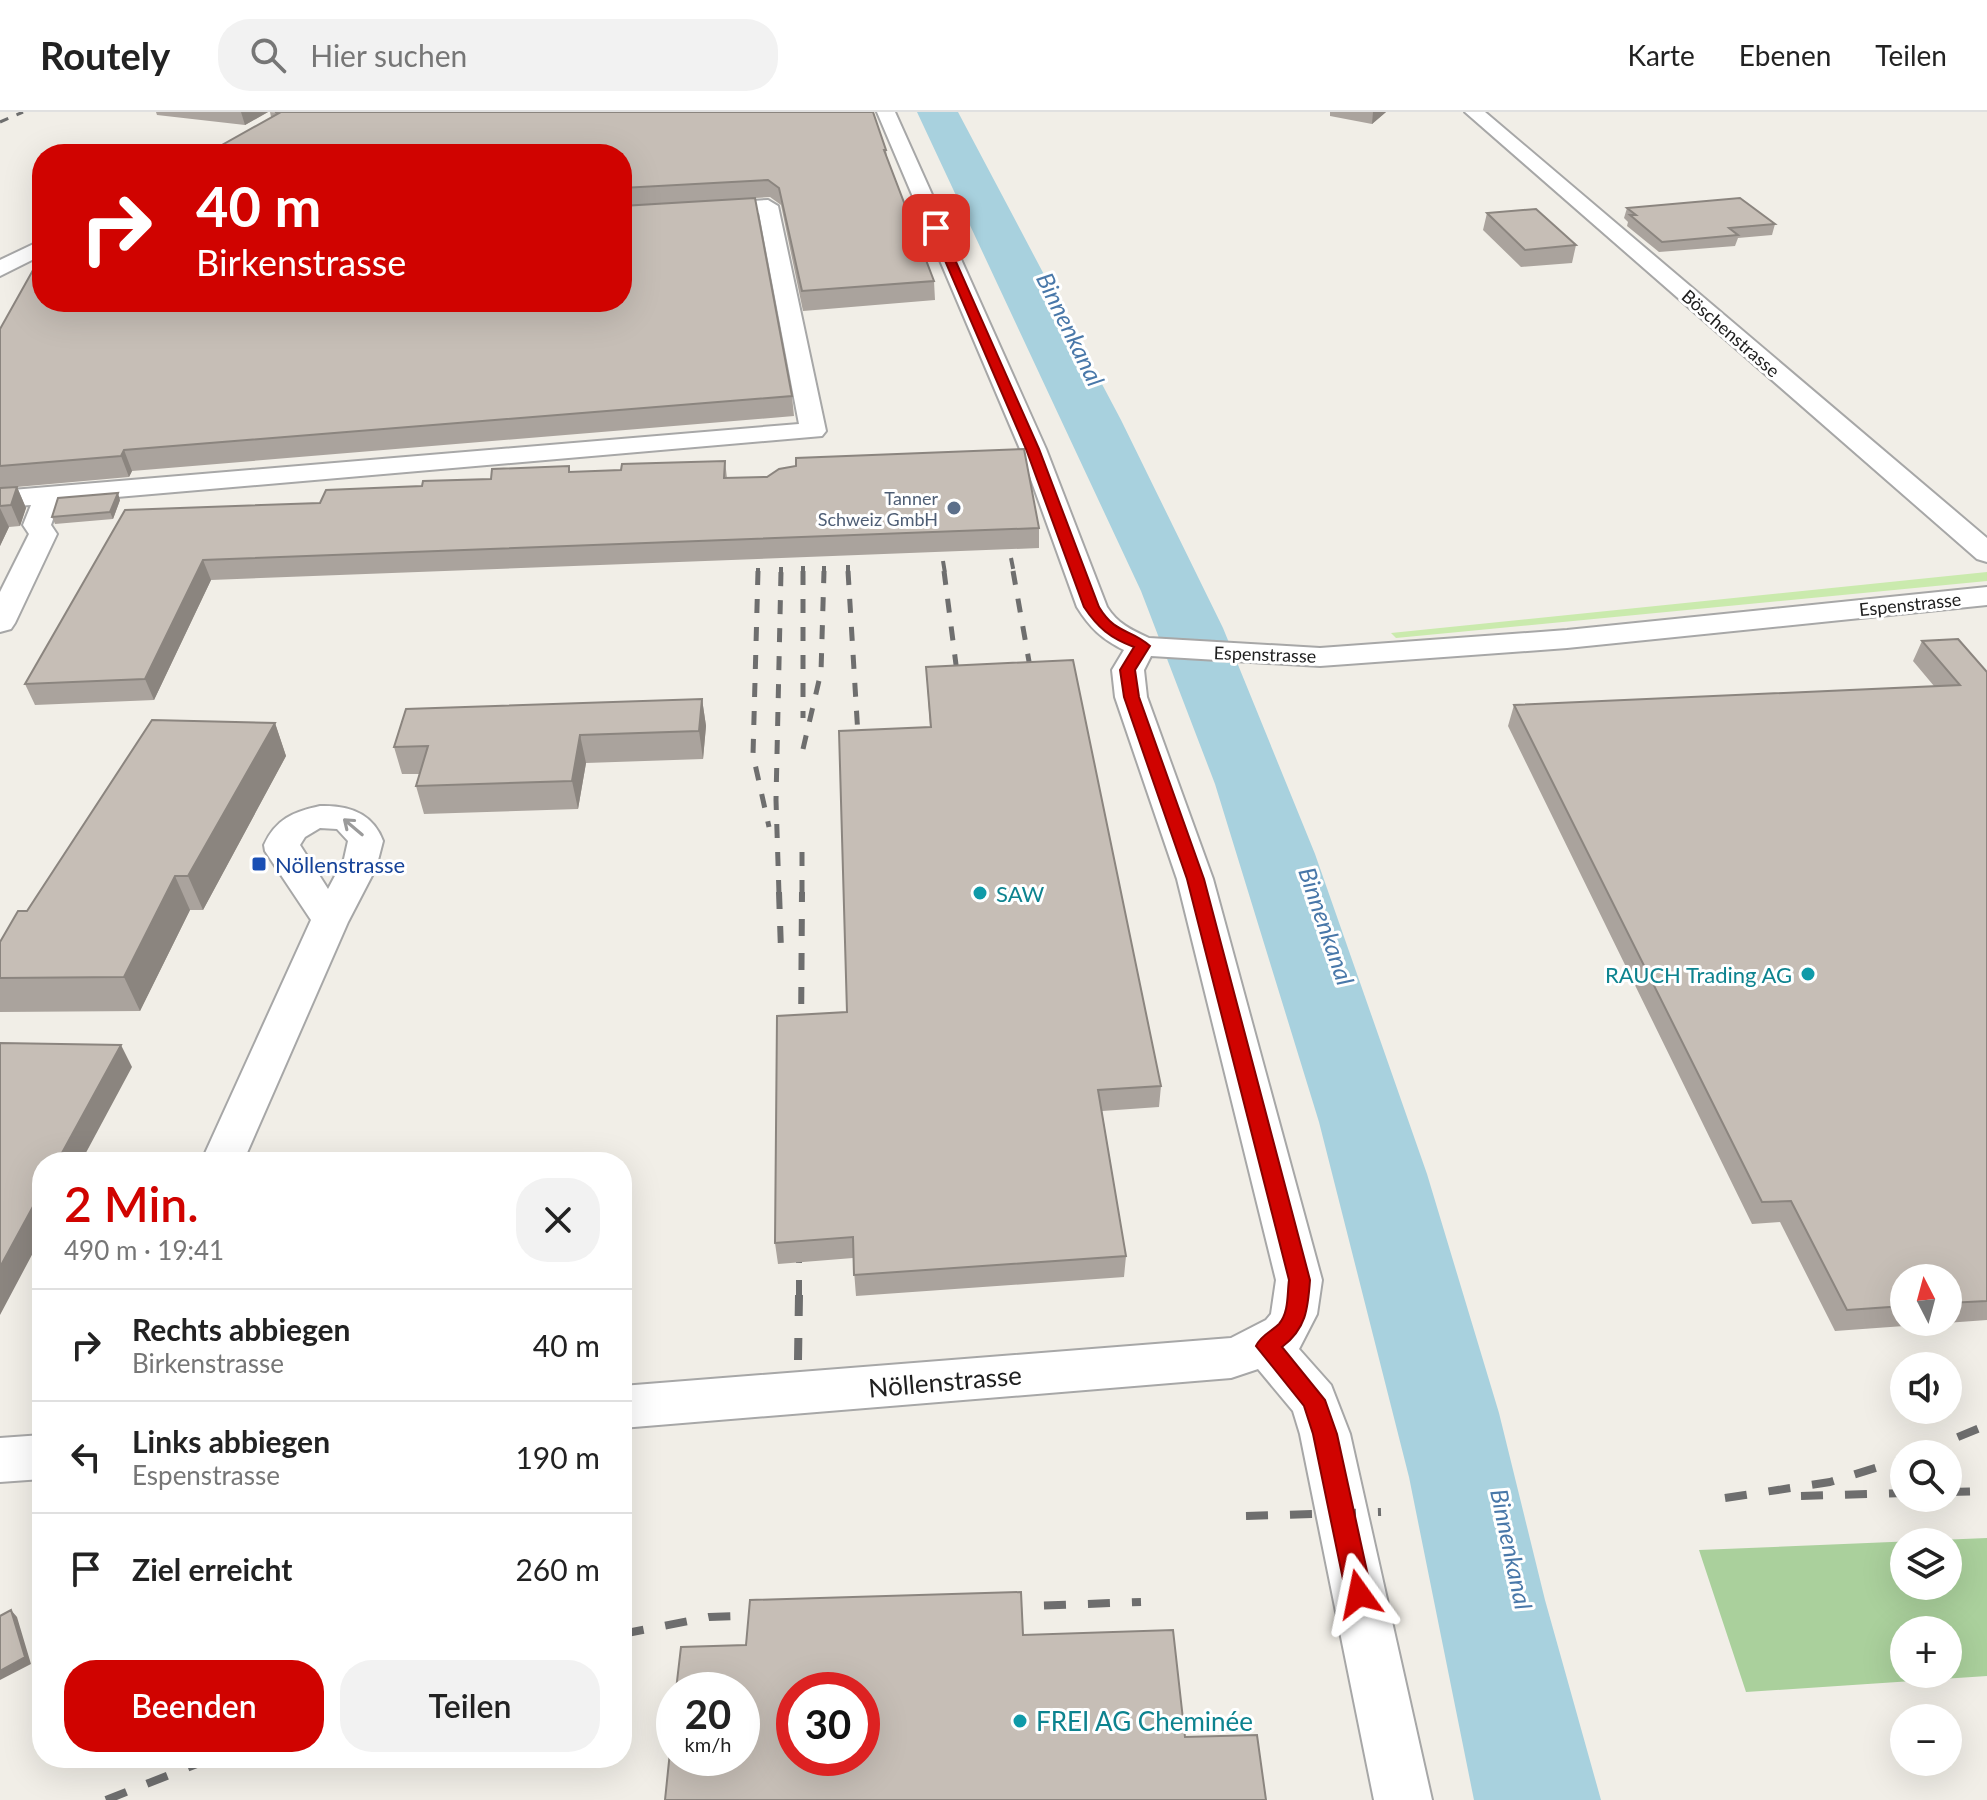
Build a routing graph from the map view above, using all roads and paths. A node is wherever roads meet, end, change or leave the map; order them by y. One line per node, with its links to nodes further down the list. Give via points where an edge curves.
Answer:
1 (886, 112): 11 (street, via 1029,441 1092,607)
2 (1474, 112): 8 (street, Böschenstrasse)
3 (632, 214): 6 (street, via 768,206 813,431)
4 (32, 251): 5 (street)
5 (0, 269)
6 (48, 495): 7 (street); 10 (street, via 37,525 43,534)
7 (0, 499)
8 (1987, 553)
9 (1987, 596): 11 (street, Espenstrasse, via 1376,655)
10 (0, 623)
11 (1129, 650): 14 (street, via 1131,697 1195,879 1299,1280 1297,1314)
12 (330, 919): 13 (street)
13 (226, 1152)
14 (1267, 1346): 15 (street, Nöllenstrasse, via 1231,1358); 18 (street, via 1314,1400 1325,1434)
15 (632, 1406)
16 (32, 1458): 17 (street)
17 (0, 1460)
18 (1403, 1800)

